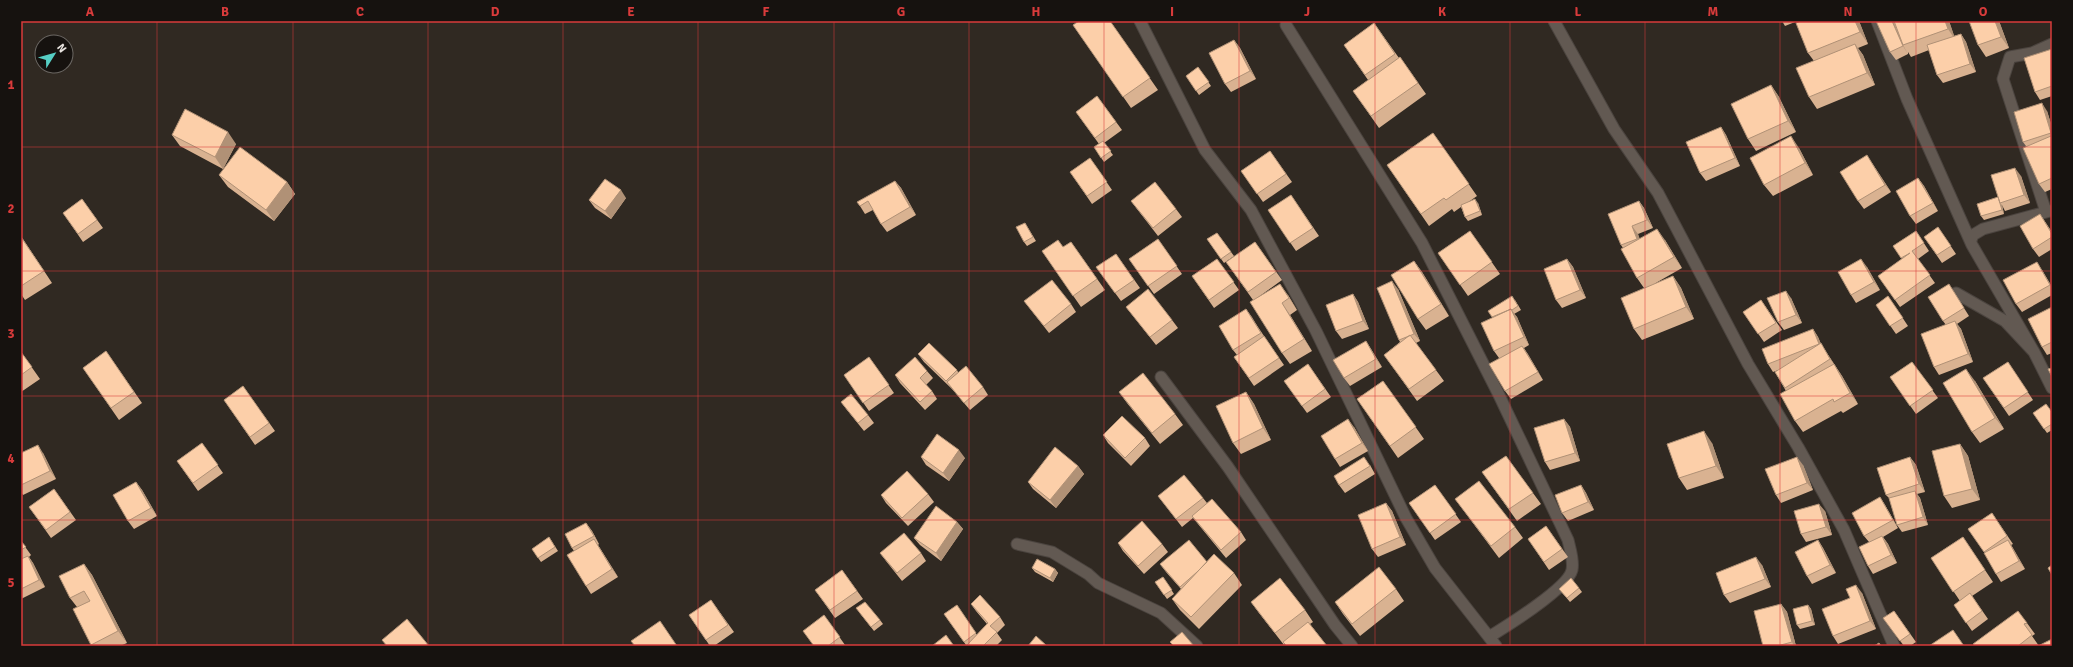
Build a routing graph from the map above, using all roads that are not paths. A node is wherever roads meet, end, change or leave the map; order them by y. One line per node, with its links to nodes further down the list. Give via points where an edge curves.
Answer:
1 (1140, 21): 13 (street, via 1204,150 1252,210 1316,330 1423,549)
2 (1554, 21): 17 (street, via 1614,129 1658,193 1748,364 1844,530)
3 (1877, 21): 7 (street, via 1907,99)
4 (1286, 25): 13 (street, via 1422,243 1498,393 1568,540 1572,570 1568,579 1535,606)
5 (2052, 44): 6 (street, via 2032,53 2010,58 2003,79)
6 (2049, 211): 7 (street, via 1983,229 1973,235)
7 (1971, 240): 9 (street)
8 (1956, 293): 9 (street, via 2005,320)
9 (2034, 352): 11 (street)
10 (1161, 378): 15 (street, via 1228,467 1335,625)
11 (2052, 388)
12 (1017, 544): 14 (street, via 1052,552 1098,583 1161,613)
13 (1489, 636): 16 (street)
14 (1197, 646)
15 (1352, 646)
16 (1496, 646)
17 (1894, 646)

